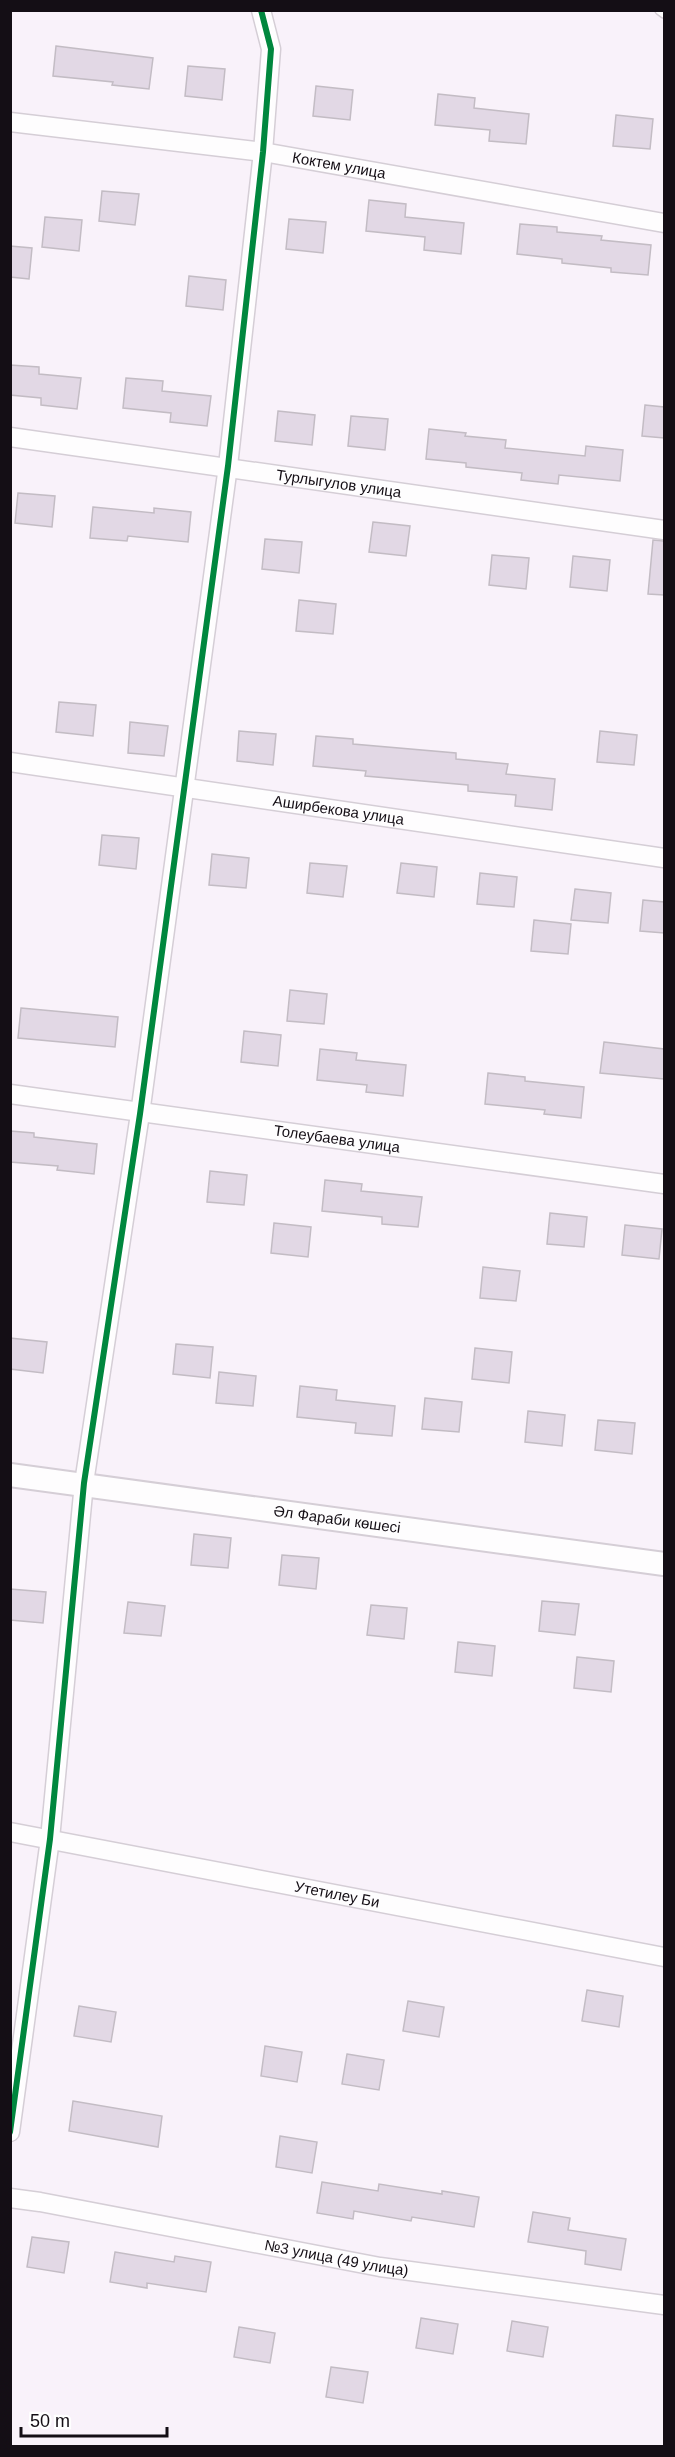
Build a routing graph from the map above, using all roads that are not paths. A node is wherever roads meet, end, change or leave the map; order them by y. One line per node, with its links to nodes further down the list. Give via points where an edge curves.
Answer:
1 (261, 10): 5 (street, via 271,49)
2 (660, 10): 3 (lane)
3 (664, 13)
4 (10, 122): 5 (street, Коктем улица)
5 (263, 152): 6 (street, Коктем улица); 8 (street)
6 (664, 223)
7 (10, 437): 8 (street, Турлыгулов улица)
8 (228, 466): 9 (street, Турлыгулов улица); 11 (street)
9 (664, 530)
10 (10, 762): 11 (street, Аширбекова улица)
11 (185, 786): 12 (street, Аширбекова улица); 14 (street)
12 (664, 858)
13 (10, 1094): 14 (street, Толеубаева улица)
14 (140, 1114): 15 (street, Толеубаева улица); 17 (street)
15 (664, 1184)
16 (10, 1475): 17 (street, Әл Фараби көшесі)
17 (84, 1483): 18 (street, Әл Фараби көшесі); 20 (street)
18 (664, 1564)
19 (10, 1832): 20 (street, Утетилеу Би)
20 (50, 1839): 21 (street, Утетилеу Би); 22 (street)
21 (664, 1957)
22 (10, 2132)
23 (10, 2198): 24 (street, №3 улица (49 улица), via 380,2267)
24 (664, 2305)

